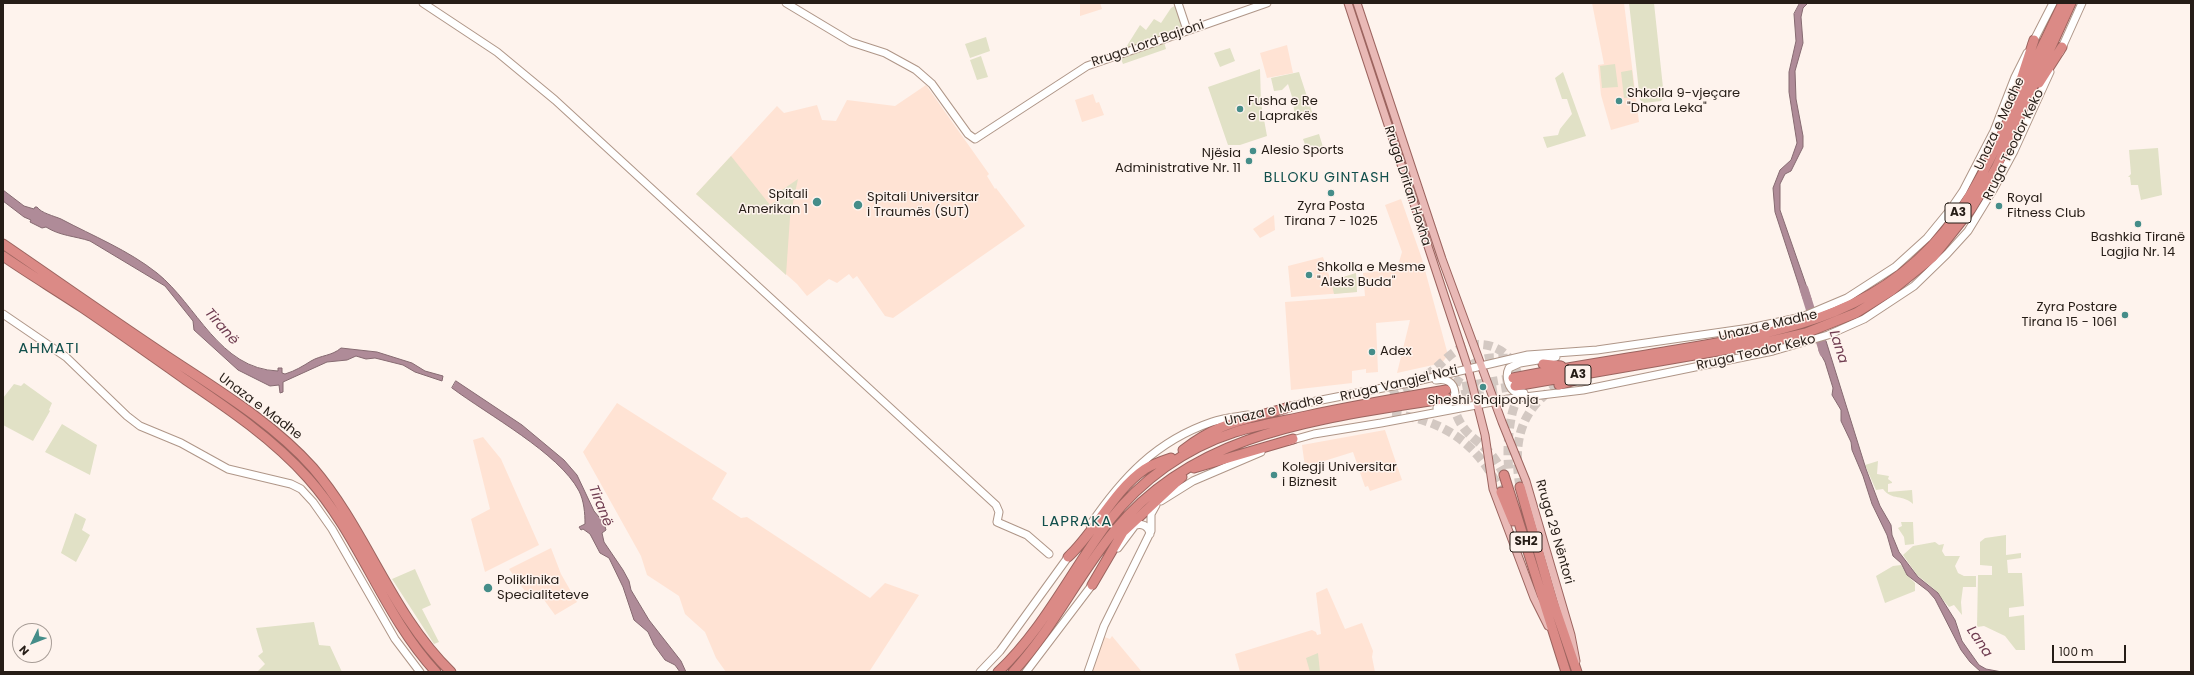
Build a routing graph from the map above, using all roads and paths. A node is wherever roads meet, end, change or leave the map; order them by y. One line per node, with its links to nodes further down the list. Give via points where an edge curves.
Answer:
1 (423, 3): 53 (main road, via 486,44 555,100 996,505 999,510 997,522 1027,534)
2 (786, 3): 11 (main road, Rruga Lord Bajroni, via 851,42 885,53 916,70 932,84 968,134 975,139 1086,66)
3 (1178, 3): 11 (main road)
4 (1267, 3): 11 (main road, Rruga Lord Bajroni)
5 (1348, 3): 28 (main road, Rruga Dritan Hoxha)
6 (1357, 3): 25 (main road, Rruga Dritan Hoxha, via 1442,259)
7 (2053, 3): 12 (main road, Rruga Teodor Keko)
8 (2063, 3): 14 (highway, Unaza e Madhe / A3)
9 (2071, 3): 14 (highway, Unaza e Madhe / A3)
10 (2082, 3): 13 (main road, Rruga Teodor Keko)
11 (1187, 30)
12 (2034, 40): 14 (highway, via 2004,123); 21 (main road, Rruga Teodor Keko, via 2021,63 2001,114 1972,175 1942,221 1895,268 1855,294)
13 (2062, 47): 14 (highway, via 2041,80 2016,129); 21 (main road, Rruga Teodor Keko, via 1999,179 1961,239 1923,278 1872,314)
14 (2007, 133): 21 (highway, Unaza e Madhe / A3, via 1996,168 1972,209 1933,257 1908,279 1875,301 1846,318)
15 (3, 240): 19 (highway)
16 (3, 244): 19 (highway, Unaza e Madhe)
17 (3, 256): 19 (highway, Unaza e Madhe)
18 (3, 260): 19 (highway)
19 (50, 282): 61 (highway, Unaza e Madhe, via 225,407 290,459 309,479 336,516 399,622); 62 (highway, Unaza e Madhe, via 231,399 292,447 328,486 411,624)
20 (3, 314): 60 (main road, via 66,357 135,423 235,470 291,484 306,495 332,529 395,639)
21 (1824, 323): 22 (highway, Unaza e Madhe / A3); 22 (main road, Rruga Teodor Keko)
22 (1805, 329): 23 (main road, Rruga Teodor Keko, via 1750,328); 26 (highway, Unaza e Madhe / A3, via 1758,344); 27 (highway, Unaza e Madhe / A3); 30 (main road, Rruga Teodor Keko, via 1773,351 1651,377)
23 (1566, 354): 25 (main road, Rruga Teodor Keko, via 1528,355); 30 (main road, via 1513,365 1507,372 1511,388 1517,393)
24 (1543, 364): 27 (highway)
25 (1481, 365): 28 (main road, Rruga Vangjel Noti); 32 (main road, Rruga Dritan Hoxha)
26 (1640, 365): 27 (highway, Unaza e Madhe / A3, via 1514,382); 30 (highway)
27 (1572, 367)
28 (1468, 368): 29 (main road, Rruga Vangjel Noti); 33 (main road, Rruga Dritan Hoxha)
29 (1406, 383): 35 (main road, Rruga Vangjel Noti); 38 (main road, via 1445,379 1453,385 1455,393 1453,400 1443,407)
30 (1562, 389): 32 (main road, Rruga Teodor Keko)
31 (1390, 394): 34 (highway)
32 (1495, 402): 33 (main road, Rruga Teodor Keko); 59 (main road, Rruga 29 Nëntori, via 1526,481 1571,635)
33 (1477, 404): 38 (main road, Rruga Teodor Keko); 58 (main road, via 1488,450 1493,488 1534,598)
34 (1350, 406): 37 (highway, Unaza e Madhe, via 1446,394); 40 (highway, Unaza e Madhe, via 1257,426)
35 (1289, 407): 42 (highway, via 1224,425 1204,435); 54 (main road, Rruga Vangjel Noti, via 1213,421 1175,438 1140,463 1114,491)
36 (1392, 414): 37 (highway)
37 (1338, 417): 39 (highway, Unaza e Madhe)
38 (1381, 423): 41 (main road)
39 (1263, 434): 44 (highway); 49 (highway, Unaza e Madhe, via 1197,461)
40 (1219, 438): 42 (highway, via 1205,440); 50 (highway, Unaza e Madhe, via 1189,452 1162,469 1143,484)
41 (1293, 439): 44 (highway); 48 (main road, via 1193,481)
42 (1182, 451): 43 (highway)
43 (1171, 458): 50 (highway, via 1132,489); 54 (highway, via 1149,467 1136,477 1117,497 1084,542)
44 (1194, 468): 45 (highway)
45 (1184, 474): 49 (highway); 56 (highway, via 1123,532)
46 (1520, 487): 55 (highway, SH2)
47 (1502, 492): 57 (highway)
48 (1156, 505): 51 (main road); 52 (main road, via 1152,514)
49 (1135, 508): 65 (highway, Unaza e Madhe, via 1106,541 1040,640)
50 (1118, 511): 64 (highway, Unaza e Madhe, via 1086,553 1033,633)
51 (1134, 526): 52 (main road, via 1140,524); 56 (main road)
52 (1150, 533): 67 (main road, via 1104,626)
53 (1049, 554)
54 (1068, 557): 63 (main road, Rruga Vangjel Noti, via 1002,647)
55 (1545, 573): 57 (highway, SH2, via 1506,473); 59 (highway, SH2)
56 (1092, 585): 66 (main road)
57 (1547, 610): 58 (highway, SH2)
58 (1558, 645): 68 (highway, SH2)
59 (1576, 671)
60 (420, 672)
61 (436, 672)
62 (451, 672)
63 (980, 672)
64 (998, 672)
65 (1013, 672)
66 (1026, 672)
67 (1088, 672)
68 (1566, 672)

